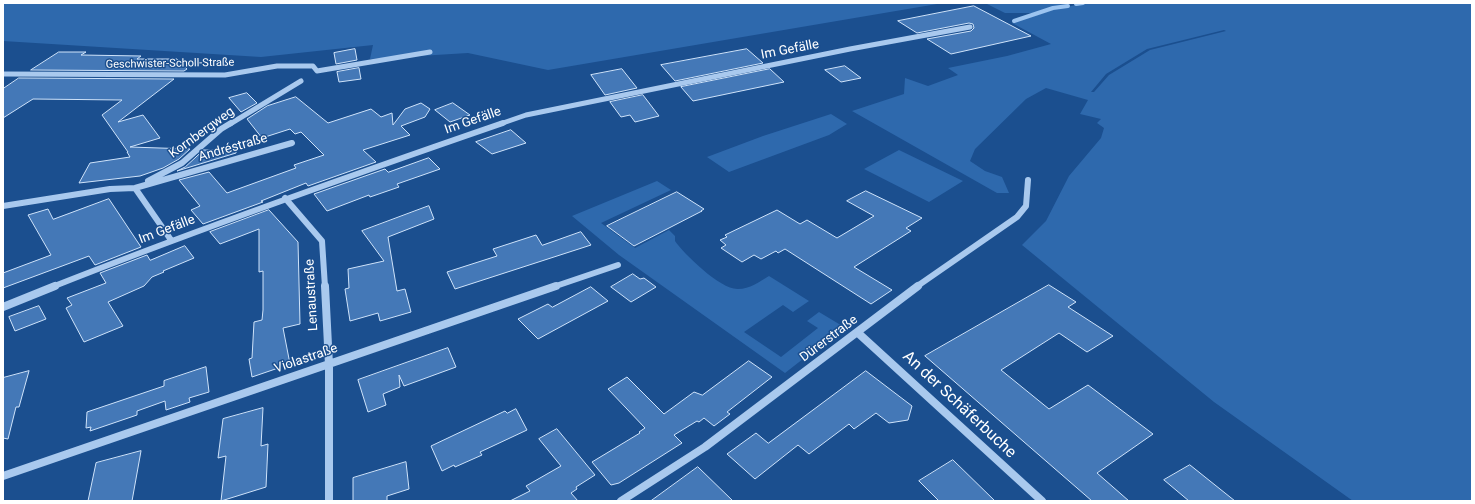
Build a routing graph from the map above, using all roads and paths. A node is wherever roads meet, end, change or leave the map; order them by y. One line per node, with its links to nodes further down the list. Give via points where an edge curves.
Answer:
1 (970, 27): 8 (street, Im Gefälle, via 526,115)
2 (430, 52): 3 (street, Geschwister-Scholl-Straße, via 317,71 313,66 296,65 225,75)
3 (3, 74)
4 (301, 81): 7 (street, Kornbergweg, via 221,129 182,163)
5 (292, 143): 7 (street, Andréstraße)
6 (1028, 180): 13 (street, Dürerstraße, via 1026,206 1017,217)
7 (135, 188): 9 (street, Andréstraße, via 110,189); 10 (street)
8 (284, 198): 10 (street, Im Gefälle); 14 (street, Lenaustraße, via 322,241)
9 (3, 206)
10 (170, 240): 12 (street, Im Gefälle)
11 (618, 265): 14 (street, Violastraße)
12 (3, 307)
13 (857, 332): 17 (street, Dürerstraße, via 704,447); 18 (street, An der Schäferbuche)
14 (329, 365): 15 (street, Violastraße); 16 (street, Lenaustraße)
15 (3, 476)
16 (329, 501)
17 (621, 501)
18 (1042, 501)

